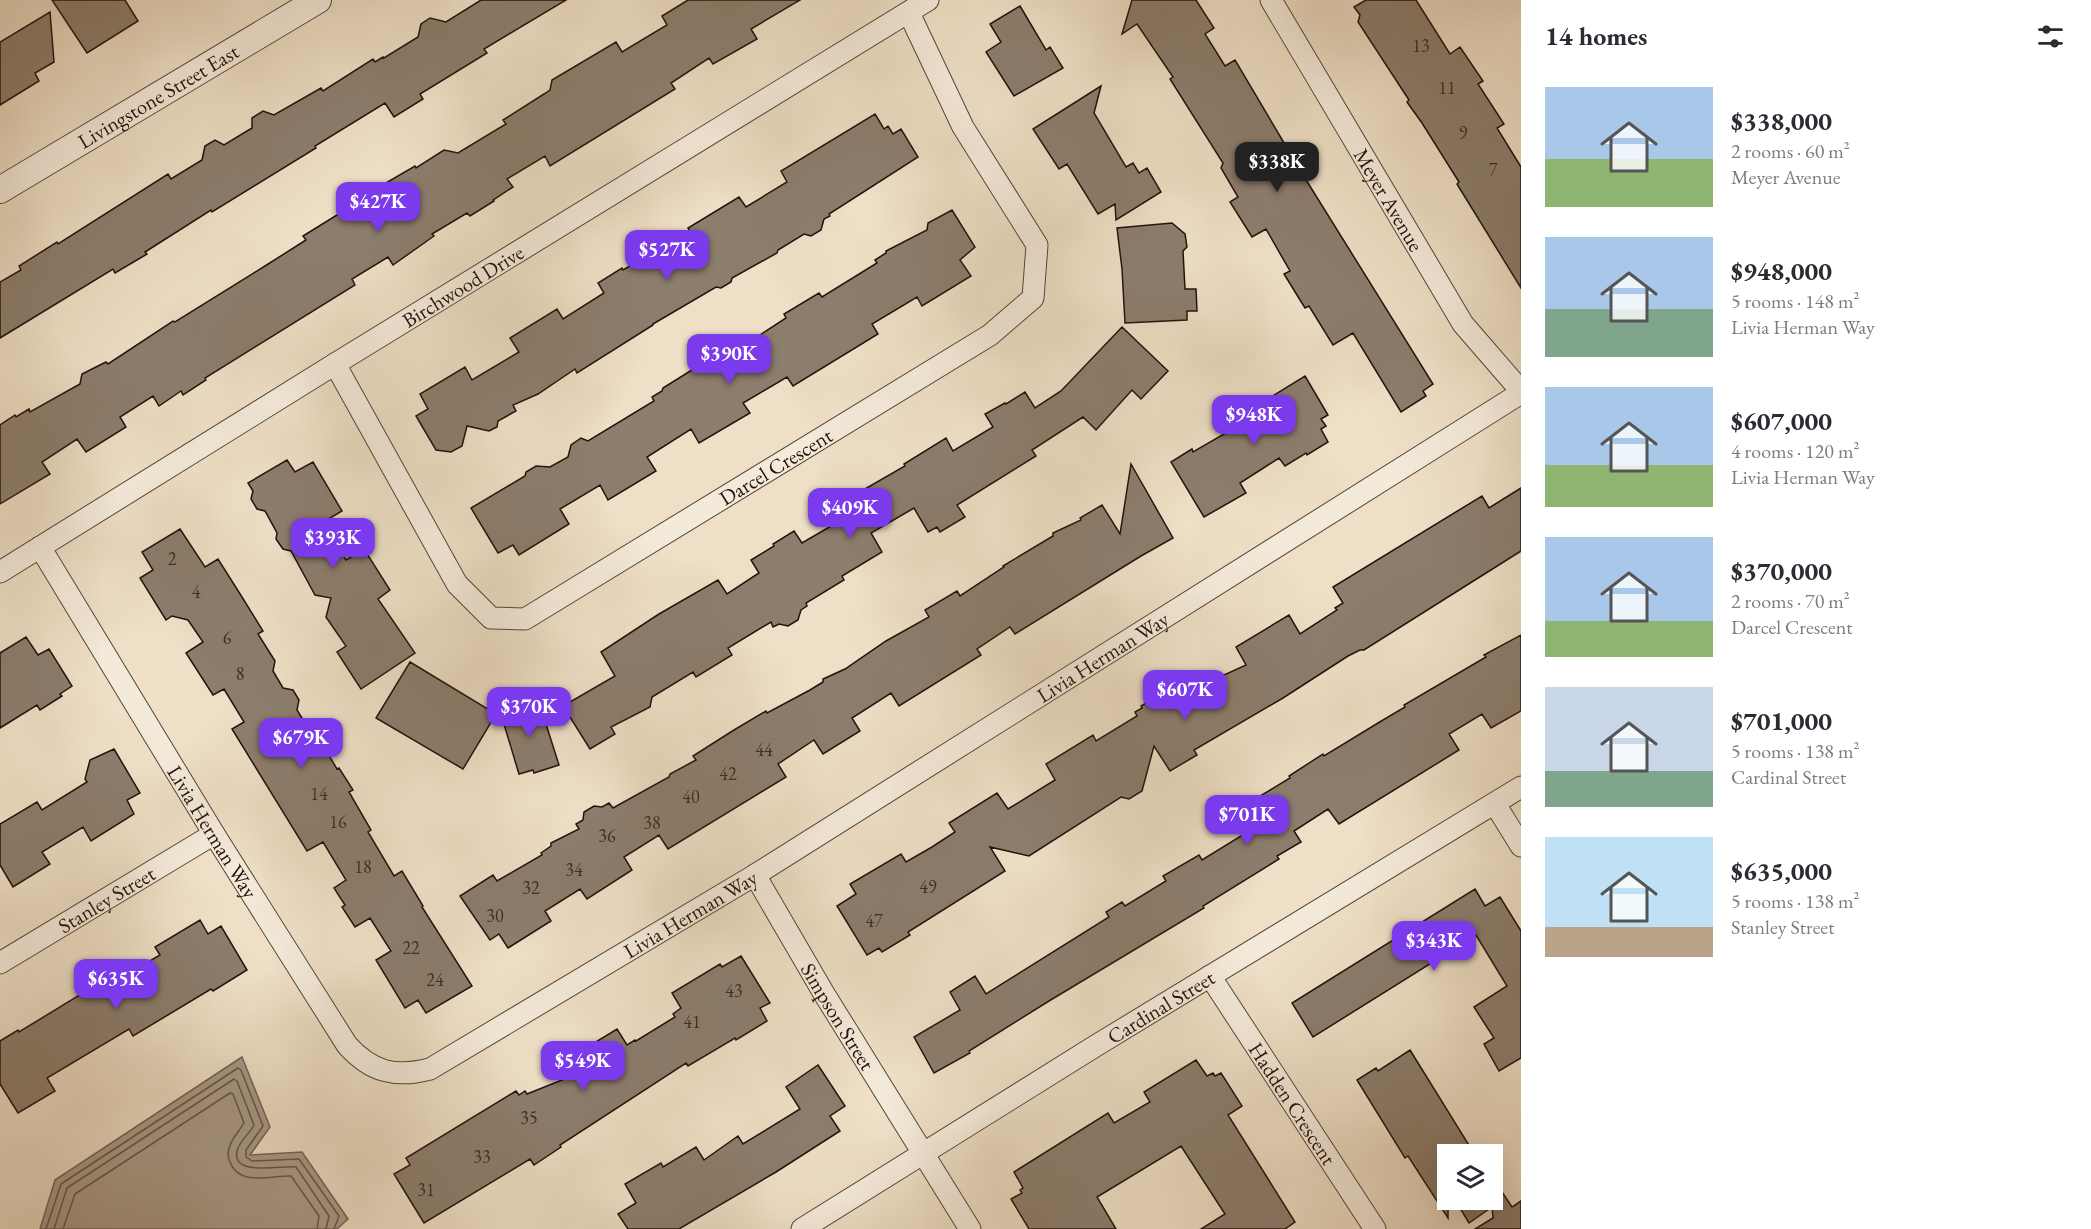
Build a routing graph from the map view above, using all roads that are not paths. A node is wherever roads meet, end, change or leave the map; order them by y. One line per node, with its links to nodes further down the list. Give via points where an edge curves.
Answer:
1 (318, 0): 5 (street, Livingstone Street East)
2 (928, 0): 4 (street, Birchwood Drive)
3 (1271, 0): 7 (street, Meyer Avenue, via 1463,324)
4 (909, 13): 6 (street, Birchwood Drive); 6 (street, Darcel Crescent, via 963,127 1037,245 1033,298 990,335 525,619 491,618 457,584)
5 (0, 190)
6 (335, 364): 8 (street, Birchwood Drive)
7 (1521, 392): 14 (street, Livia Herman Way)
8 (40, 547): 9 (street, Birchwood Drive); 12 (street, Livia Herman Way)
9 (0, 572)
10 (1521, 787): 11 (street, Cardinal Street)
11 (1495, 804): 13 (street); 16 (street, Cardinal Street)
12 (214, 834): 14 (street, Livia Herman Way, via 347,1045 370,1066 409,1074 430,1069); 15 (street, Stanley Street)
13 (1521, 846)
14 (755, 875): 17 (street, Simpson Street)
15 (0, 963)
16 (1210, 976): 17 (street, Cardinal Street); 20 (street, Hadden Crescent)
17 (924, 1154): 18 (street, Cardinal Street); 19 (street, Simpson Street)
18 (802, 1229)
19 (970, 1229)
20 (1375, 1229)

